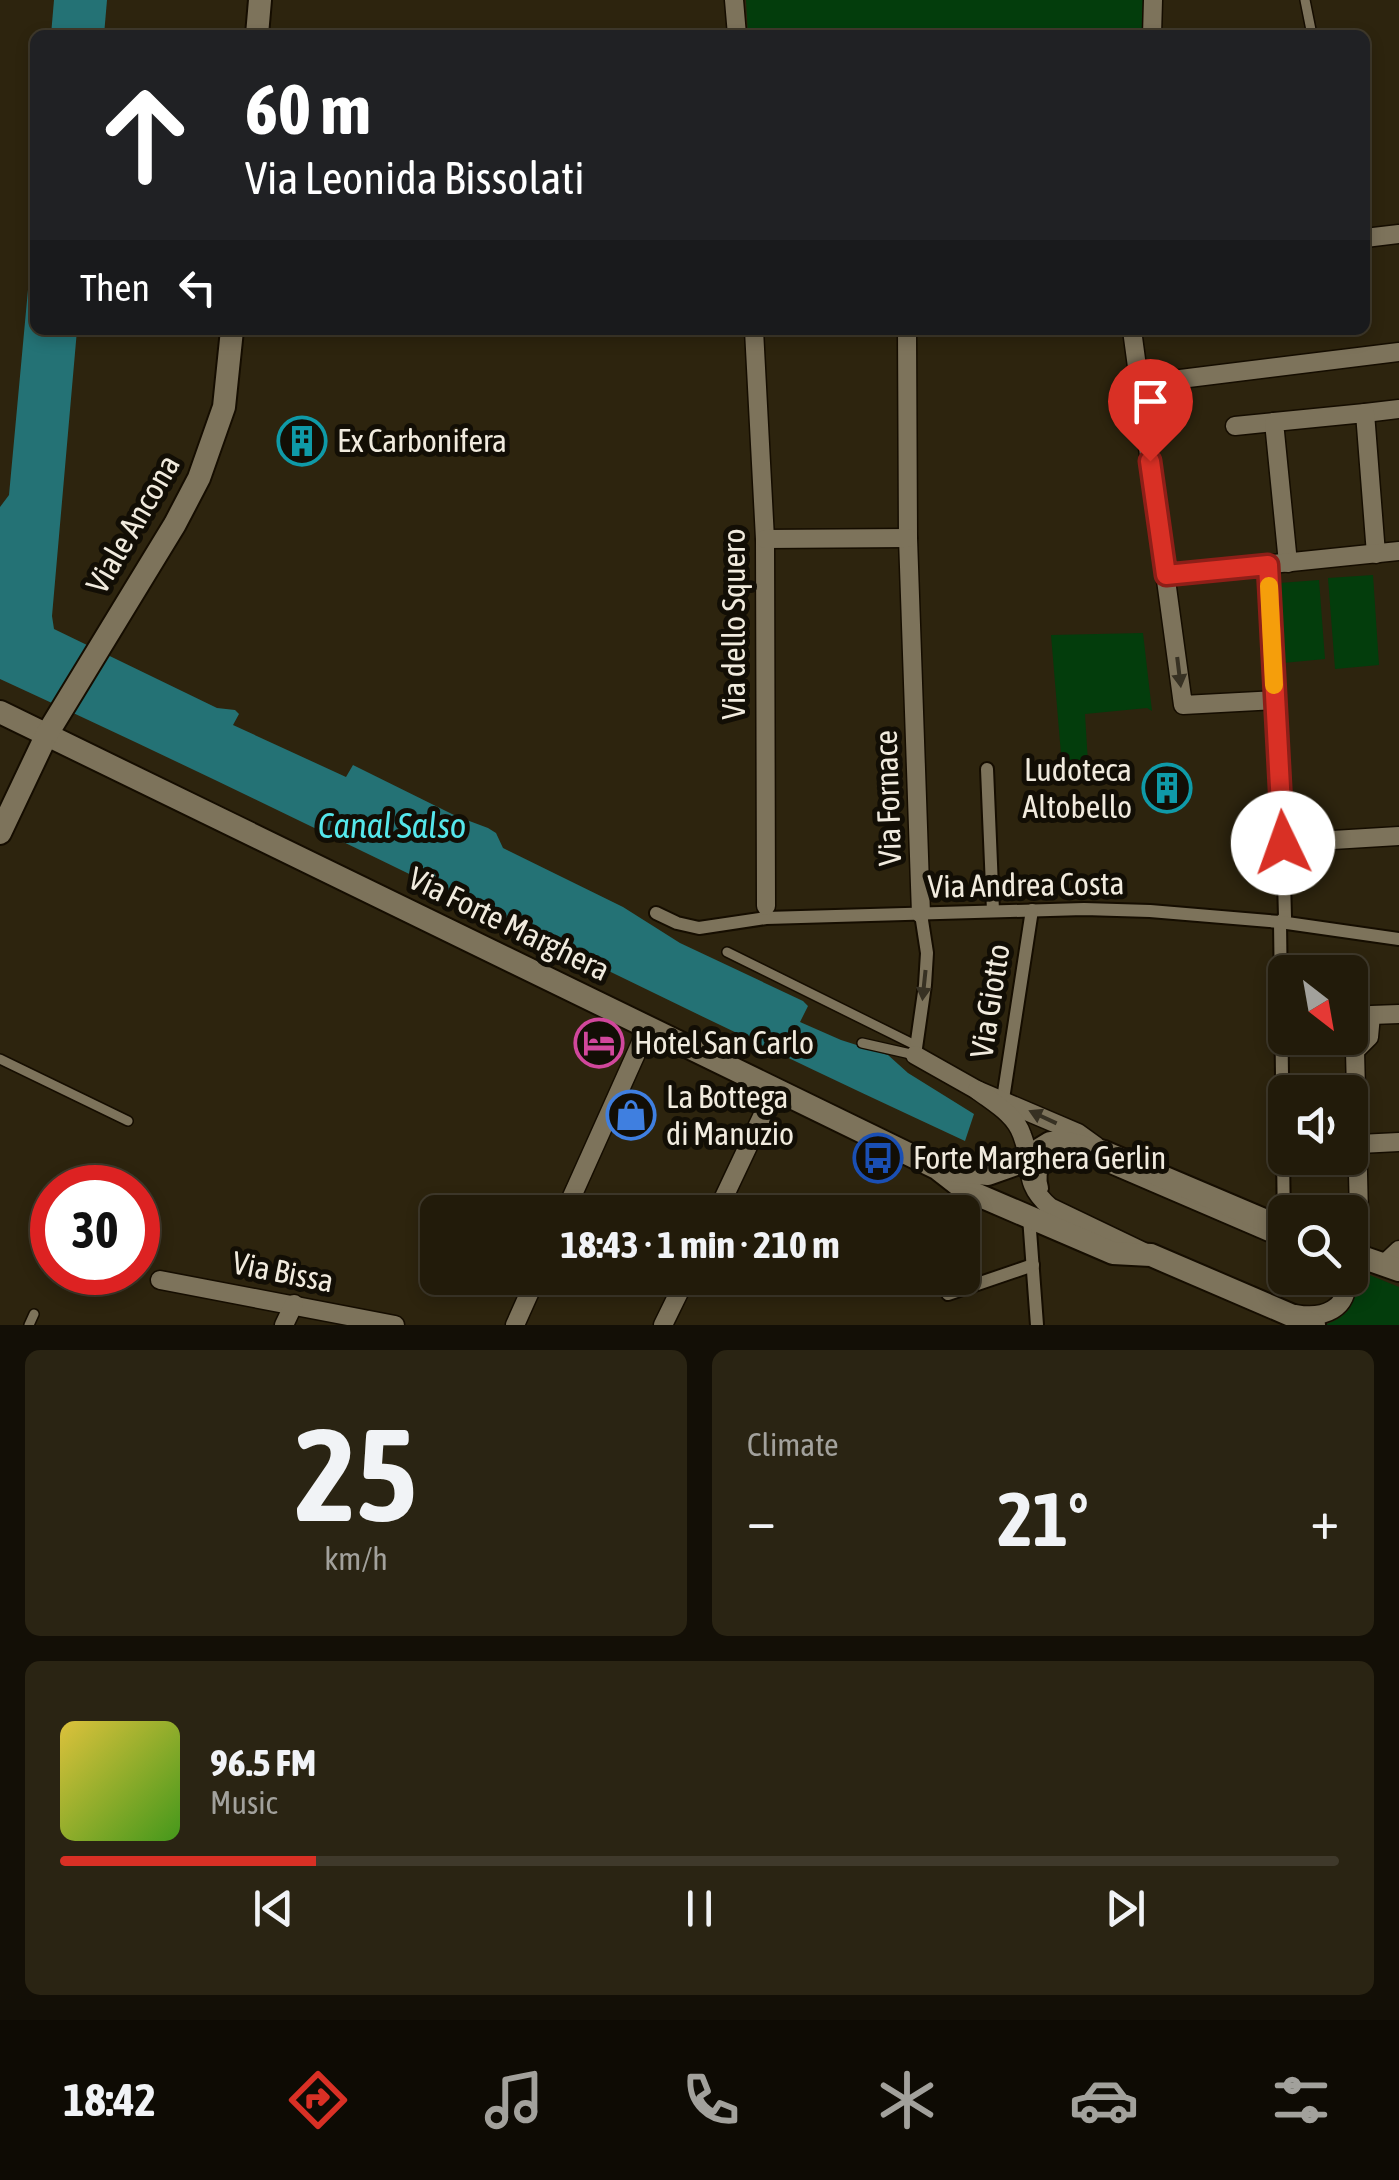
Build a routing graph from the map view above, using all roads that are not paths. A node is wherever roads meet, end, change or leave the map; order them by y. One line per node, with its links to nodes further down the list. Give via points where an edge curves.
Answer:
1 (260, 0): 5 (street)
2 (734, 0): 6 (street)
3 (1153, 0): 7 (street)
4 (1306, 0): 8 (lane)
5 (257, 30)
6 (736, 30)
7 (1152, 30)
8 (1311, 30)
9 (1399, 234): 10 (street)
10 (1370, 237)
11 (231, 335): 30 (street, Viale Ancona, via 224,406 205,464)
12 (754, 335): 22 (street, Via dello Squero)
13 (908, 335): 21 (street, Via Fornace)
14 (1133, 335): 16 (street)
15 (1399, 352): 16 (street)
16 (1140, 384): 27 (street)
17 (1399, 410): 18 (street)
18 (1365, 413): 19 (street); 24 (street)
19 (1274, 422): 20 (street); 25 (street)
20 (1235, 426)
21 (908, 538): 22 (street); 39 (street, Via Fornace)
22 (765, 539): 36 (street, Via dello Squero)
23 (1399, 552): 24 (street)
24 (1376, 554): 25 (street)
25 (1288, 563): 26 (street)
26 (1268, 565): 27 (street); 28 (street)
27 (1166, 575): 28 (street, one-way to 28, via 1182,705)
28 (1275, 700): 34 (street)
29 (0, 712): 30 (street, Via Forte Marghera)
30 (51, 726): 32 (street, Viale Ancona); 44 (street, Via Forte Marghera)
31 (987, 769): 37 (street)
32 (0, 833)
33 (1399, 836): 34 (street)
34 (1283, 843): 40 (street)
35 (1032, 910): 37 (street, Via Andrea Costa); 40 (street, Via Andrea Costa); 50 (street, Via Giotto)
36 (766, 912): 38 (street, Via Andrea Costa, via 699,928); 39 (street, Via Andrea Costa)
37 (993, 912): 39 (street, Via Andrea Costa)
38 (656, 913)
39 (921, 914): 46 (street, Via Fornace, one-way to 46, via 926,969)
40 (1280, 922): 41 (street, Via Andrea Costa); 59 (street)
41 (1399, 938)
42 (727, 952): 46 (lane)
43 (1399, 1014): 48 (street, via 1371,1015 1369,1037 1356,1051)
44 (648, 1027): 49 (street, Via Forte Marghera); 57 (street)
45 (862, 1042): 46 (lane)
46 (915, 1050): 50 (street)
47 (0, 1059): 51 (lane)
48 (1357, 1075)
49 (775, 1088): 56 (street, Via Forte Marghera); 58 (street)
50 (1005, 1106): 54 (street, one-way to 50, via 1078,1133); 55 (street, Via Forte Marghera, via 1023,1136)
51 (128, 1121)
52 (1399, 1142): 53 (street)
53 (1368, 1144)
54 (1104, 1152): 55 (street, via 1050,1143); 61 (street)
55 (1017, 1162): 56 (street, via 976,1175); 63 (street, Via Forte Marghera, via 1050,1207)
56 (937, 1168): 60 (street, Via Forte Marghera, via 964,1189)
57 (574, 1195)
58 (724, 1195)
59 (1284, 1195)
60 (1029, 1217): 63 (street, Via Forte Marghera, via 1113,1253); 66 (street)
61 (1268, 1222)
62 (1268, 1235): 69 (street, via 1075,1152 1055,1154 1040,1170 1050,1200)
63 (1151, 1255): 76 (street, Via Forte Marghera)
64 (1368, 1257): 65 (street)
65 (1394, 1262)
66 (1033, 1265): 68 (street); 81 (street)
67 (160, 1280): 75 (street, Via Bissa)
68 (980, 1283)
69 (1268, 1294)
70 (528, 1295): 79 (street)
71 (678, 1295): 80 (street)
72 (1271, 1295): 73 (street, via 1304,1309 1320,1309)
73 (1336, 1295)
74 (1345, 1295): 76 (street, via 1331,1312)
75 (294, 1304): 77 (street); 78 (street, Via Bissa)
76 (1281, 1310): 82 (street, Via Forte Marghera)
77 (284, 1325)
78 (395, 1325)
79 (515, 1325)
80 (663, 1325)
81 (1037, 1325)
82 (1314, 1325)

